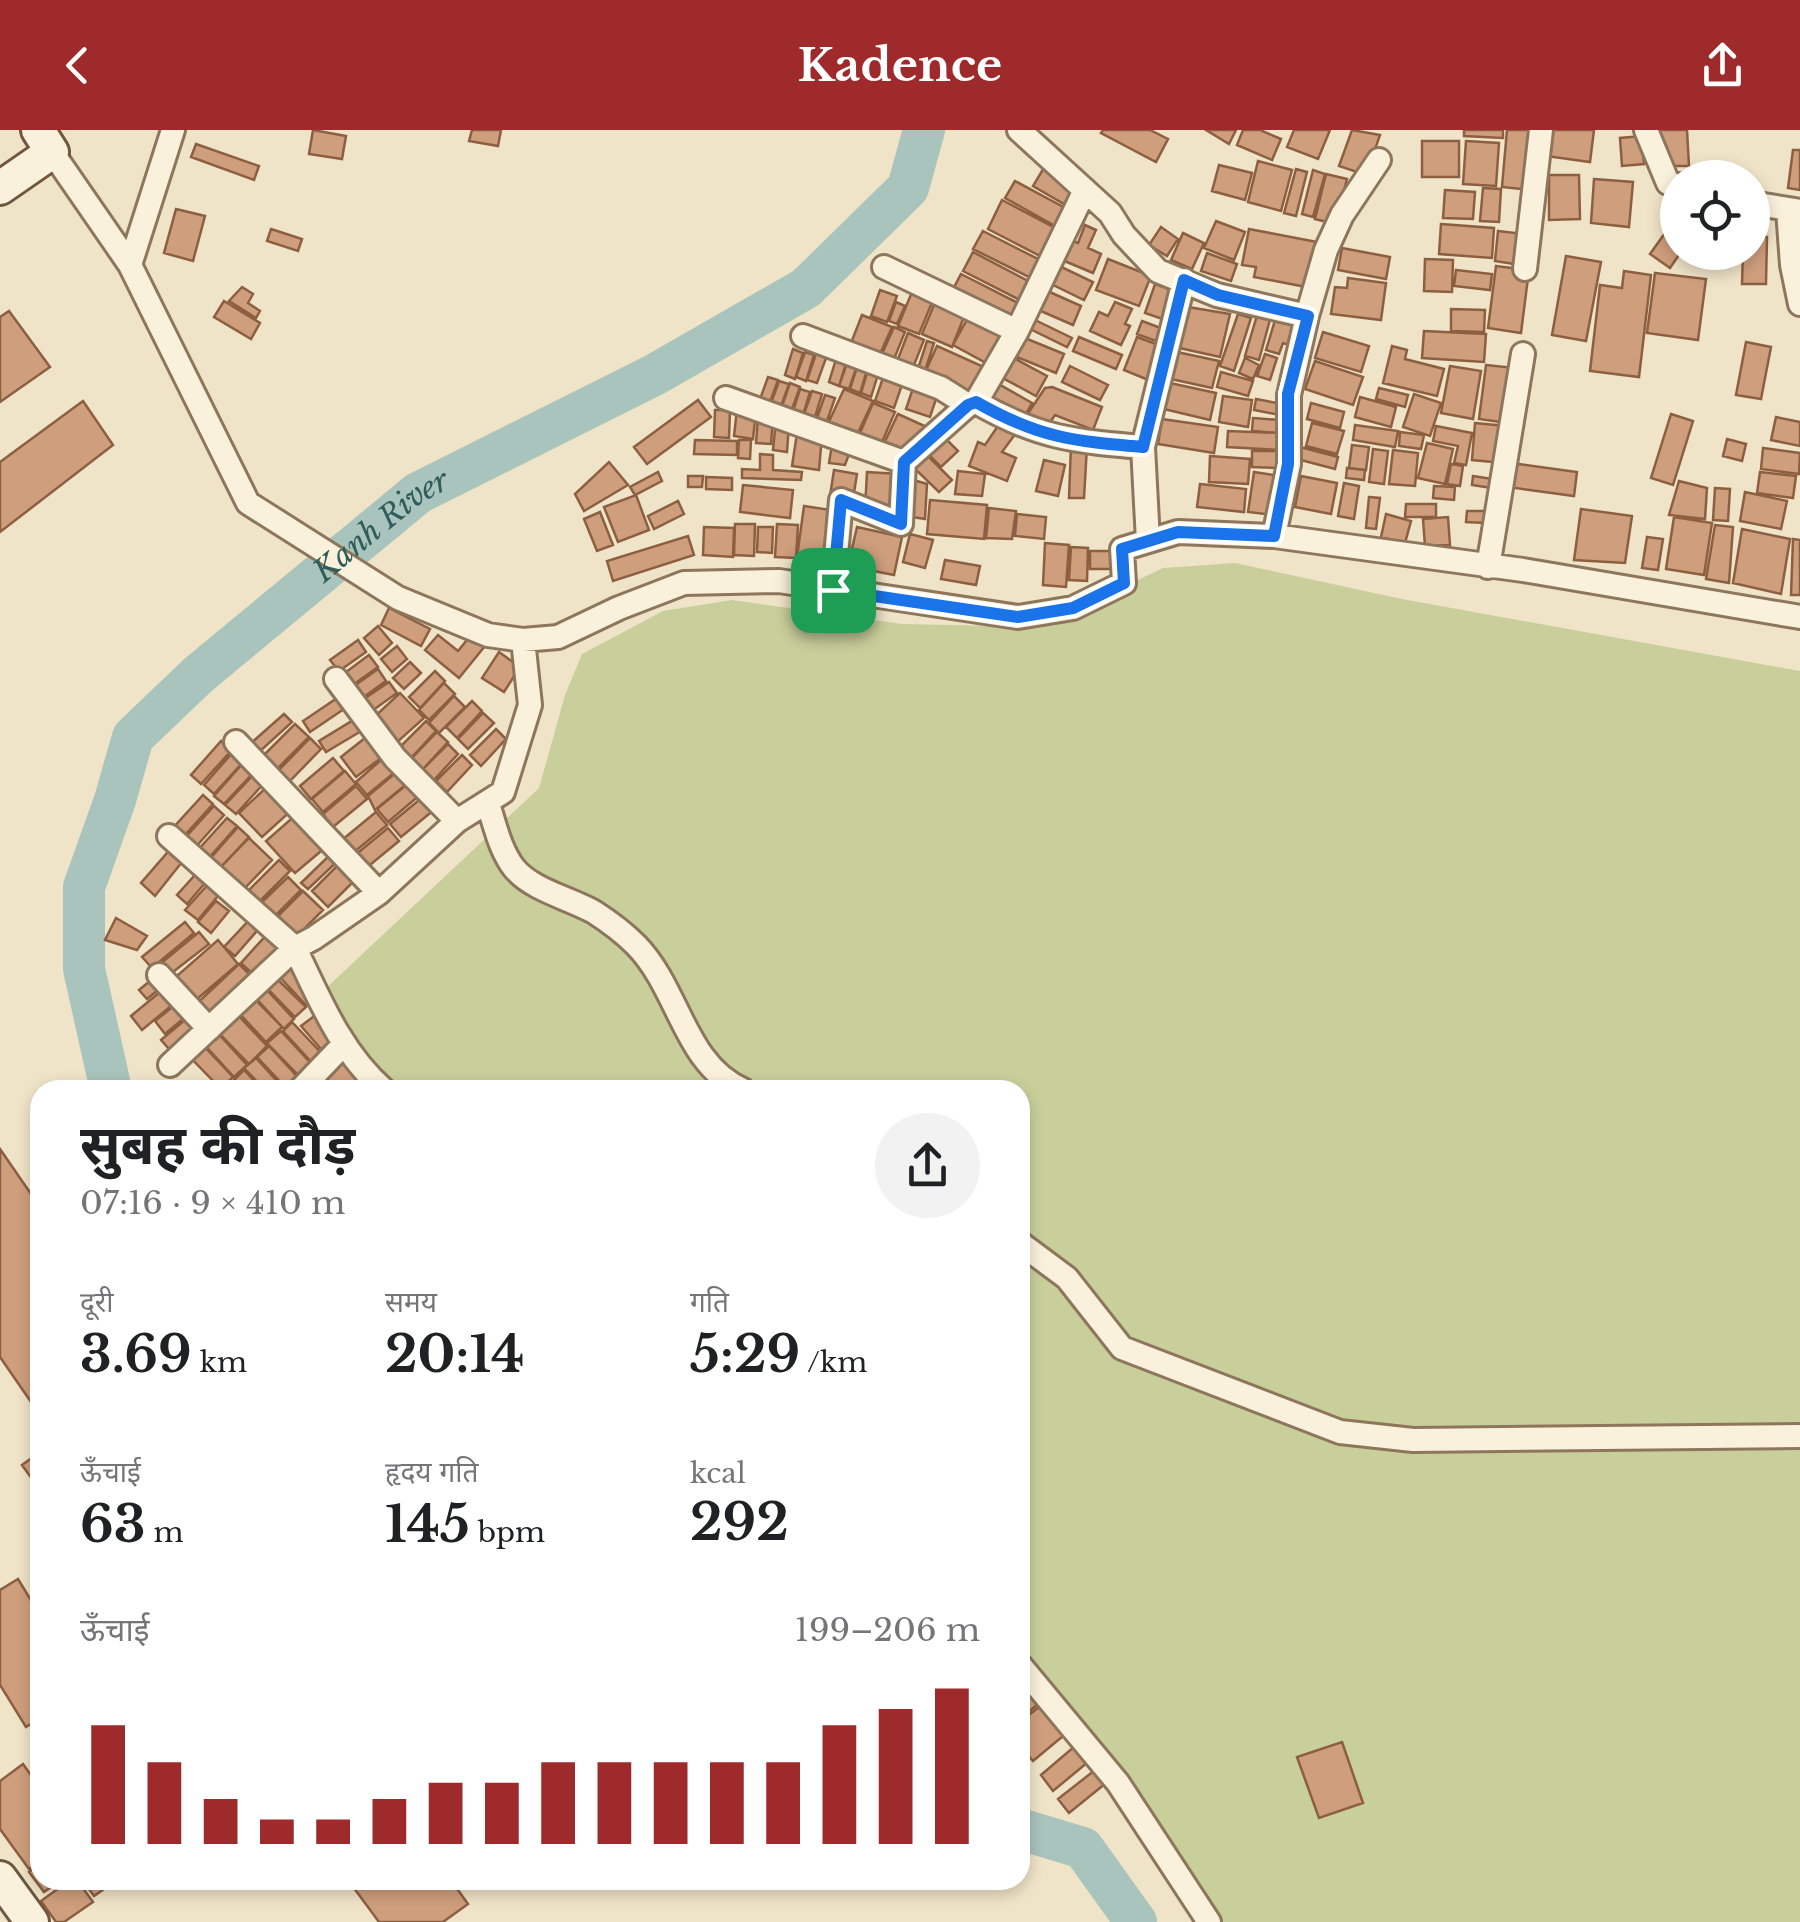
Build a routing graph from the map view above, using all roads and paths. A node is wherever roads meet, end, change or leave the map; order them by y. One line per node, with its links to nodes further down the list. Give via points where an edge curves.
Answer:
1 (173, 130): 11 (street)
2 (1020, 130): 9 (street)
3 (1541, 130): 13 (street)
4 (1646, 130): 7 (street)
5 (45, 141): 8 (street); 11 (street)
6 (1379, 160): 16 (street, via 1342,214)
7 (1660, 164)
8 (0, 188)
9 (1085, 190): 14 (street, via 1158,271); 17 (street)
10 (1794, 211): 15 (street, via 1792,265)
11 (130, 265): 29 (street, via 248,503 398,598 488,635)
12 (884, 267): 17 (street)
13 (1526, 269)
14 (1184, 280): 16 (street); 22 (street)
15 (1800, 304)
16 (1308, 316): 24 (street, via 1288,394 1288,464)
17 (1017, 331): 21 (street)
18 (803, 336): 21 (street)
19 (1523, 354): 26 (street)
20 (726, 398): 23 (street)
21 (972, 404): 22 (street, via 1065,440); 23 (street)
22 (1143, 447): 25 (street)
23 (904, 462): 27 (street, via 901,524 841,500)
24 (1274, 536): 25 (street, via 1178,532); 26 (street)
25 (1148, 541): 27 (street, via 1122,549 1124,583 1073,608 1018,617)
26 (1488, 567): 28 (street)
27 (833, 590): 29 (street, via 778,582 684,584 558,637)
28 (1800, 617)
29 (524, 640): 32 (street, via 530,705 503,792)
30 (336, 679): 33 (street, via 396,758)
31 (236, 742): 35 (street)
32 (488, 804): 33 (street); 43 (street, via 512,865 634,943 669,988 704,1061)
33 (457, 821): 35 (street)
34 (168, 836): 36 (street)
35 (379, 893): 36 (street)
36 (295, 948): 38 (street); 39 (street)
37 (159, 975): 38 (street)
38 (209, 1029): 40 (street)
39 (344, 1044): 41 (street); 42 (street)
40 (170, 1066)
41 (310, 1080)
42 (374, 1080)
43 (724, 1080)
44 (1030, 1250): 45 (street, via 1067,1278 1131,1353 1340,1432 1413,1440)
45 (1800, 1436)
46 (1030, 1677): 49 (street, via 1118,1783)
47 (0, 1878): 48 (street)
48 (32, 1922)
49 (1209, 1922)

